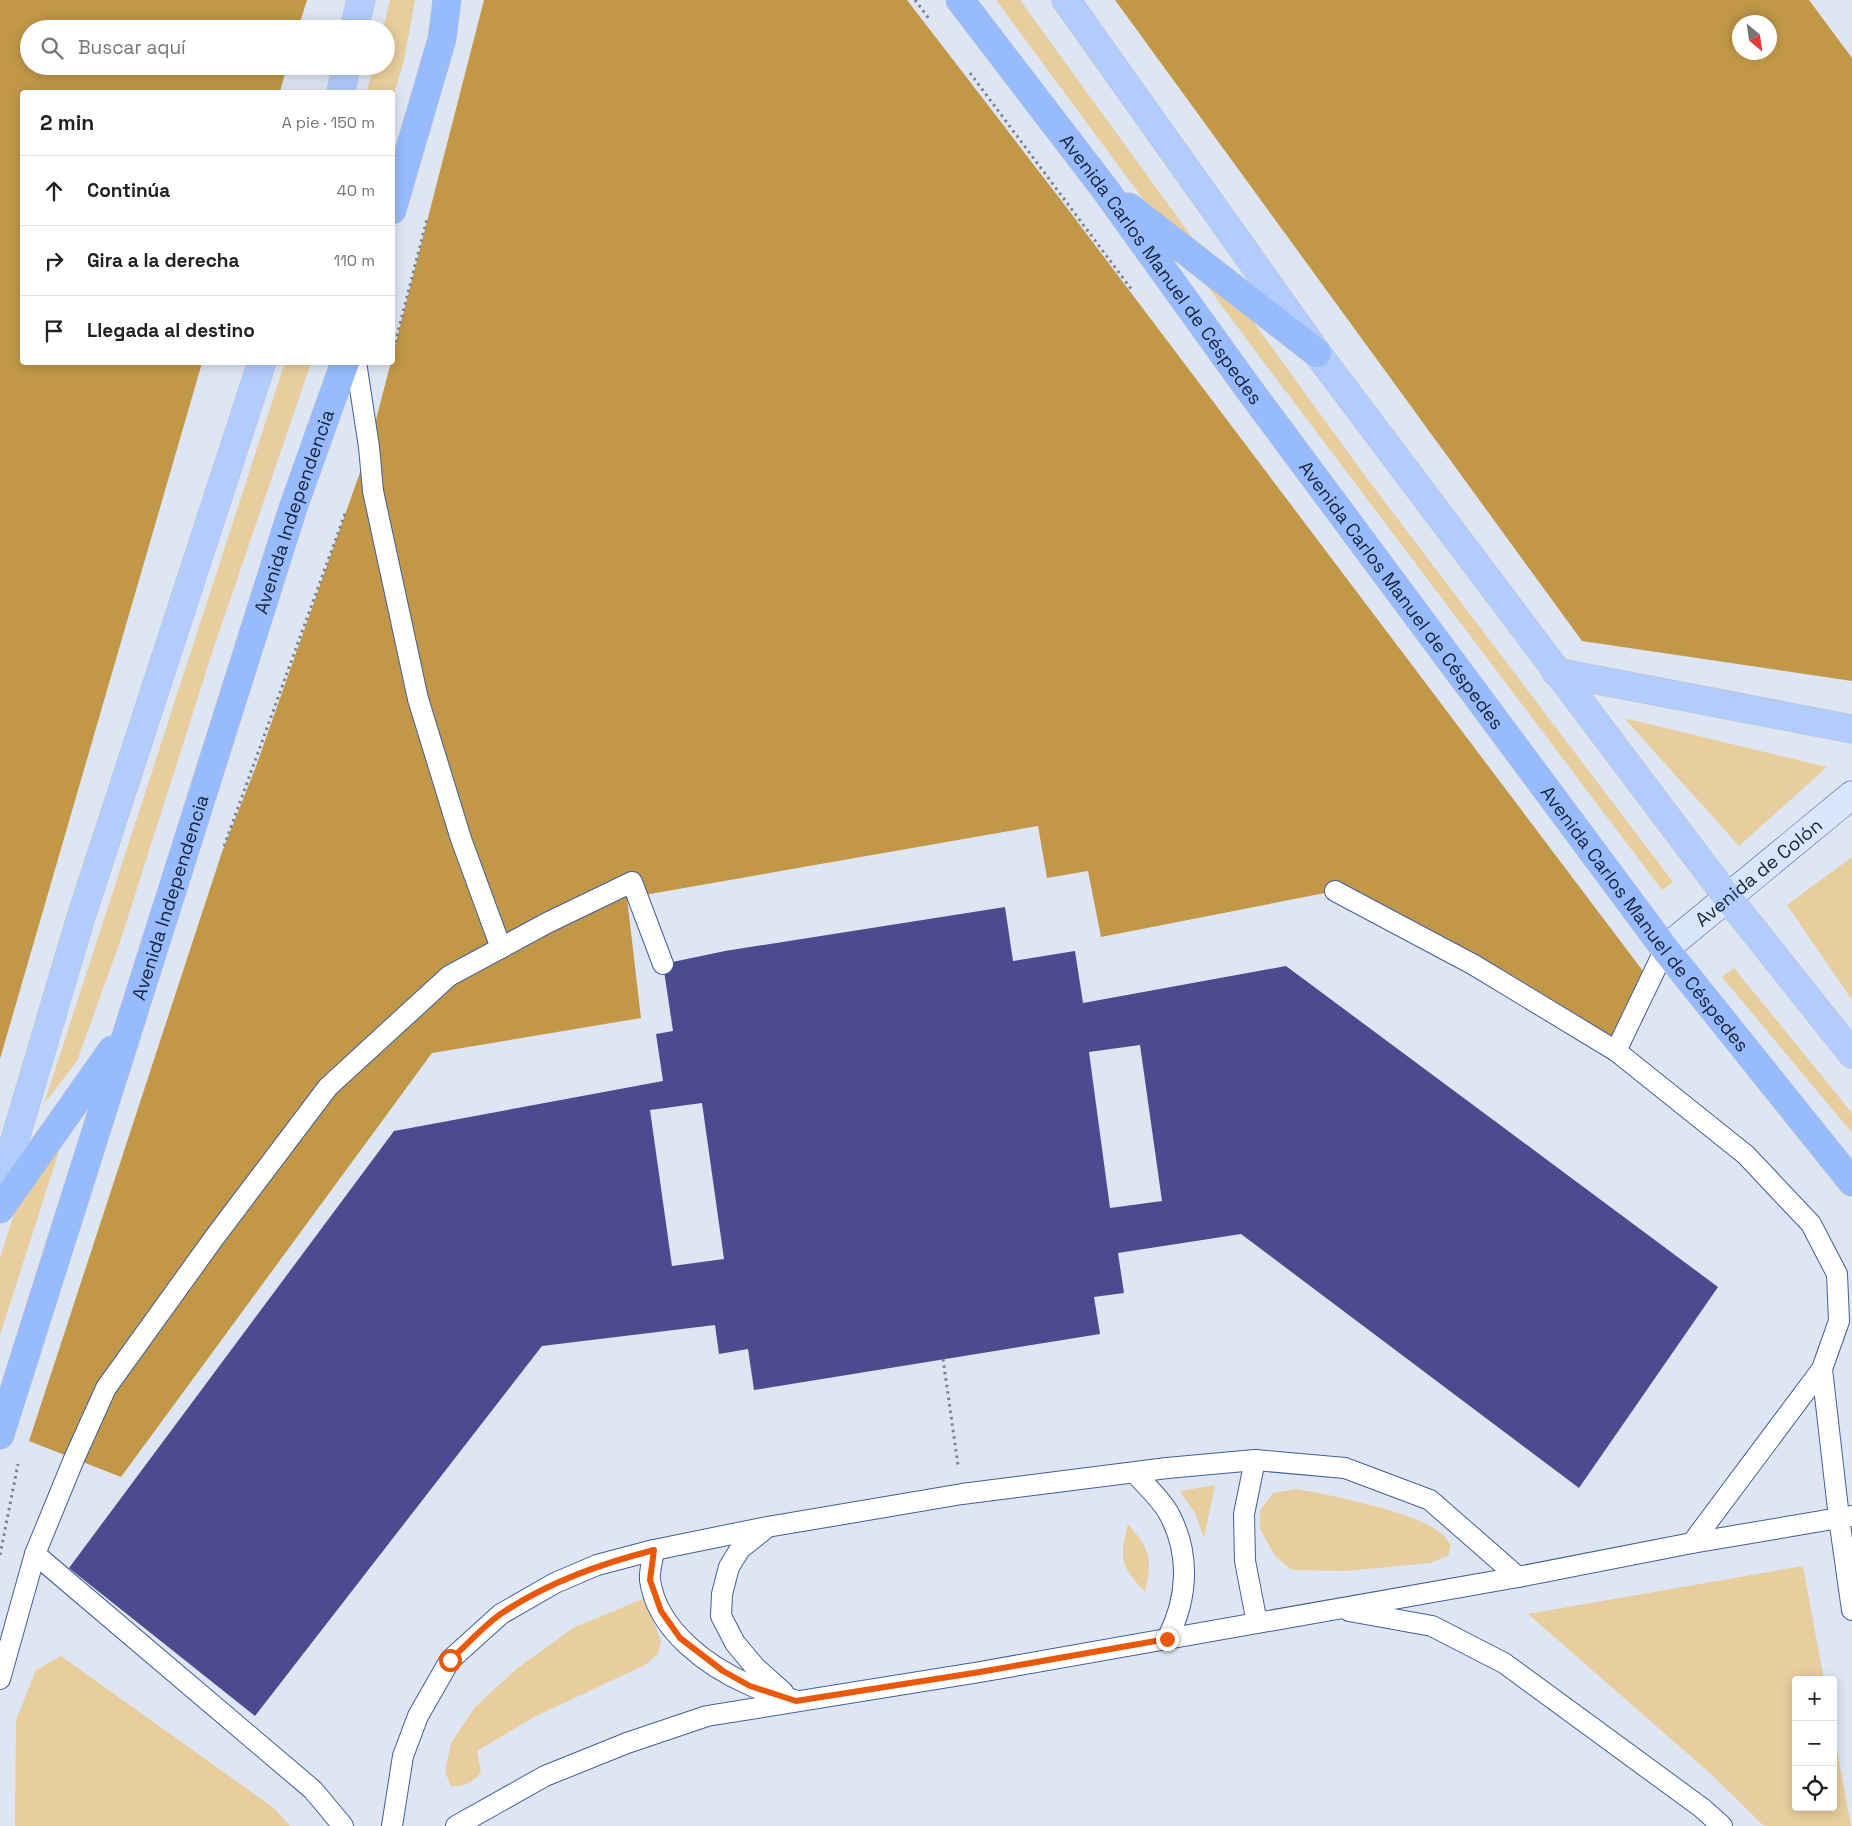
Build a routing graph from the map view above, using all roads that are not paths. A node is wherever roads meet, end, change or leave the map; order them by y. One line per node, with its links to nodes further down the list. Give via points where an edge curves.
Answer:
1 (360, 0): 5 (main road)
2 (447, 0): 9 (highway, via 442,39)
3 (960, 0): 8 (highway, Avenida Carlos Manuel de Céspedes)
4 (1066, 0): 10 (main road)
5 (356, 20)
6 (344, 75): 7 (main road)
7 (341, 90)
8 (1104, 188): 10 (highway); 20 (highway, Avenida Carlos Manuel de Céspedes, via 1254,396)
9 (395, 200)
10 (1317, 353): 14 (main road)
11 (261, 365): 26 (main road, via 81,917)
12 (344, 365): 22 (highway, Avenida Independencia, via 293,508)
13 (356, 365): 19 (lane, via 373,491 418,699 462,839)
14 (1556, 672): 15 (main road); 18 (main road)
15 (1852, 729)
16 (1852, 795): 18 (main road, Avenida de Colón)
17 (1335, 891): 23 (lane, via 1474,965)
18 (1728, 898): 20 (main road, Avenida de Colón); 24 (main road)
19 (501, 948): 21 (lane, via 632,882); 36 (lane, via 449,976 328,1087 106,1388)
20 (1665, 949): 23 (lane); 25 (highway, Avenida Carlos Manuel de Céspedes)
21 (663, 964)
22 (128, 1028): 27 (highway); 29 (highway, Avenida Independencia)
23 (1616, 1051): 28 (lane, via 1746,1155 1811,1224 1837,1274 1839,1321)
24 (1852, 1054)
25 (1852, 1182)
26 (0, 1190)
27 (0, 1209)
28 (1822, 1369): 32 (lane); 34 (lane)
29 (0, 1435)
30 (1255, 1460): 31 (lane); 37 (lane, via 1345,1468 1430,1500); 40 (lane, via 1244,1514 1245,1561)
31 (1135, 1473): 33 (lane, via 962,1494); 41 (lane, via 1167,1512 1183,1549 1184,1588 1178,1616)
32 (1845, 1517): 34 (lane); 39 (lane)
33 (767, 1527): 35 (lane); 43 (lane, via 740,1549 729,1567 722,1594 722,1616 735,1643 754,1668)
34 (1692, 1543): 37 (lane)
35 (654, 1550): 43 (lane, via 650,1580 661,1611 680,1638 723,1671 750,1686); 45 (lane, via 597,1565 555,1583 500,1614 450,1660 418,1716 403,1756)
36 (35, 1554): 42 (lane); 44 (lane, via 313,1790)
37 (1518, 1577): 38 (lane)
38 (1336, 1609): 40 (lane); 47 (lane, via 1432,1626 1504,1663)
39 (1852, 1610)
40 (1257, 1623): 41 (lane)
41 (1167, 1639): 43 (lane)
42 (0, 1678)
43 (796, 1701): 46 (lane, via 707,1716 627,1743 545,1776)
44 (343, 1826)
45 (392, 1826)
46 (456, 1826)
47 (1722, 1826)

